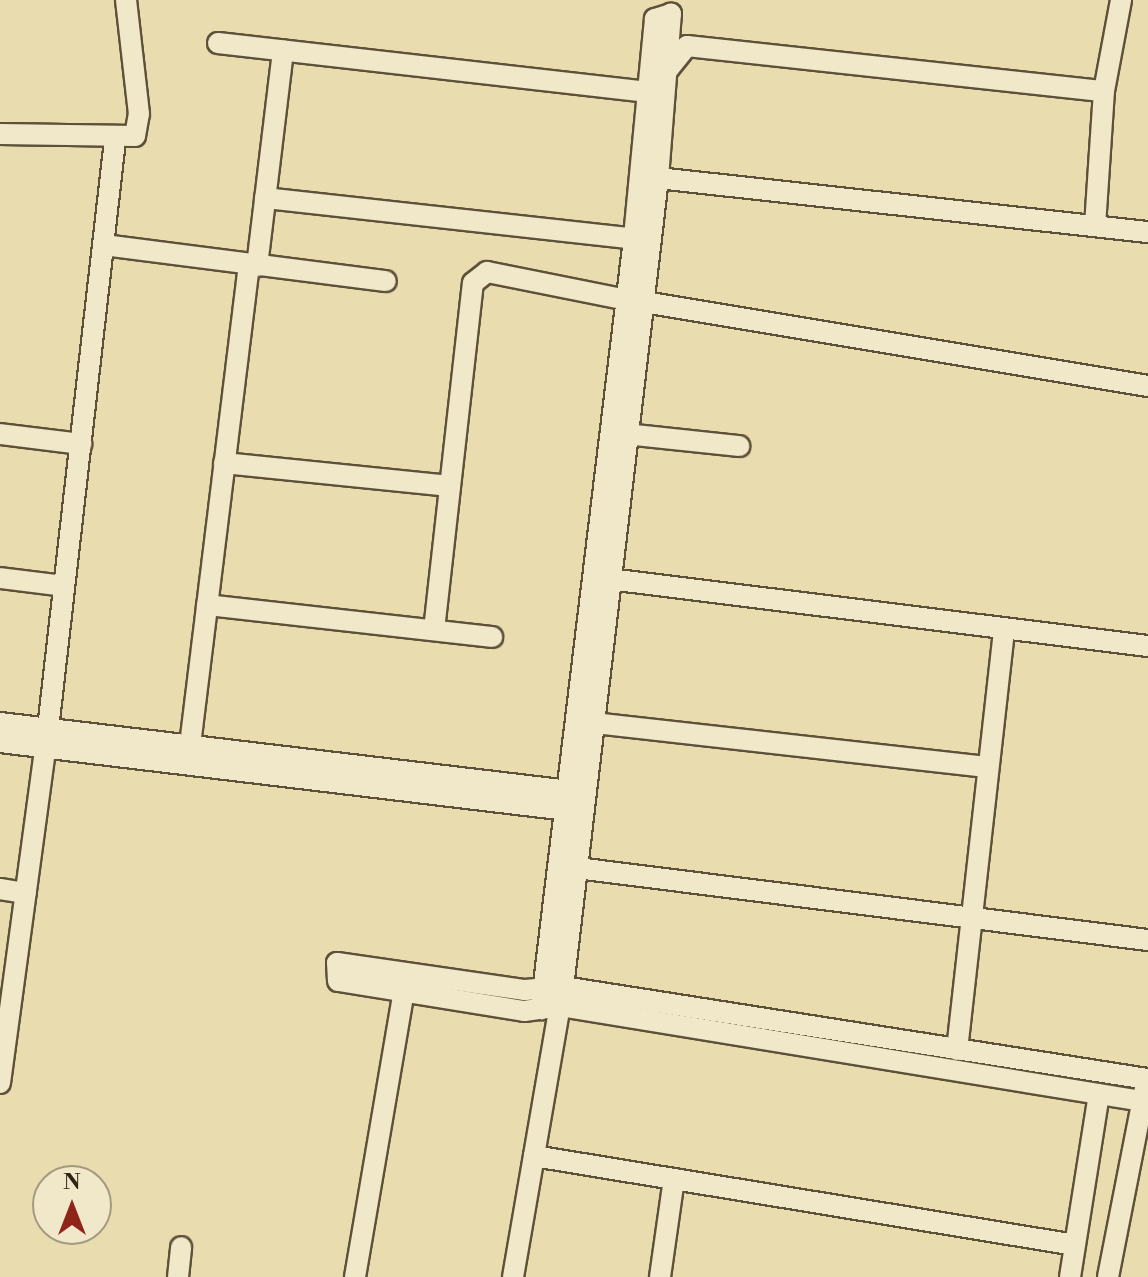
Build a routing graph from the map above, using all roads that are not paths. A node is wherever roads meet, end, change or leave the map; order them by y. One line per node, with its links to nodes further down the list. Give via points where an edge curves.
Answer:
1 (126, 0): 9 (street, via 139,129 129,140)
2 (1121, 0): 6 (street)
3 (218, 43): 4 (street)
4 (283, 51): 7 (street); 11 (street)
5 (669, 68): 6 (street, via 687,46); 7 (street); 7 (street, via 674,17 659,14); 10 (street)
6 (1104, 91): 12 (street)
7 (650, 92): 14 (street)
8 (0, 134): 9 (street)
9 (115, 140): 15 (street)
10 (658, 178): 12 (street); 18 (street)
11 (265, 198): 14 (street); 16 (street)
12 (1095, 226): 13 (street)
13 (1148, 232)
14 (634, 239): 18 (street)
15 (104, 245): 16 (street); 22 (street)
16 (253, 266): 17 (street); 24 (street)
17 (386, 281)
18 (636, 301): 19 (street); 21 (street); 25 (street, via 487,272 478,275); 40 (street)
19 (1148, 386)
20 (0, 434): 22 (street)
21 (626, 434): 23 (street); 27 (street)
22 (81, 444): 28 (street)
23 (739, 446)
24 (224, 463): 25 (street); 29 (street)
25 (450, 486): 31 (street)
26 (0, 578): 28 (street)
27 (609, 579): 30 (street); 35 (street)
28 (64, 586): 36 (street)
29 (207, 605): 31 (street); 38 (street)
30 (1004, 629): 33 (street); 39 (street)
31 (434, 630): 32 (street)
32 (492, 637)
33 (1148, 646)
34 (0, 723): 36 (street)
35 (594, 723): 39 (street); 41 (street)
36 (47, 738): 37 (street); 38 (street); 40 (street); 43 (street)
37 (0, 742)
38 (190, 745): 40 (street)
39 (986, 767): 44 (street)
40 (568, 801): 47 (street)
41 (577, 868): 44 (street); 47 (street)
42 (0, 889): 43 (street)
43 (26, 893): 50 (street)
44 (971, 917): 45 (street); 48 (street)
45 (1148, 940)
46 (404, 990): 47 (street, via 524,1011); 47 (street, via 338,981 337,963); 58 (street)
47 (552, 998): 48 (street); 51 (street); 53 (street)
48 (957, 1050): 49 (street)
49 (1147, 1076): 52 (street)
50 (0, 1083)
51 (1099, 1094): 52 (street); 55 (street)
52 (1142, 1101): 62 (street)
53 (534, 1156): 54 (street); 59 (street)
54 (674, 1179): 55 (street); 60 (street)
55 (1075, 1245): 61 (street)
56 (181, 1247): 57 (street)
57 (178, 1277)
58 (355, 1277)
59 (513, 1277)
60 (660, 1277)
61 (1070, 1277)
62 (1108, 1277)

